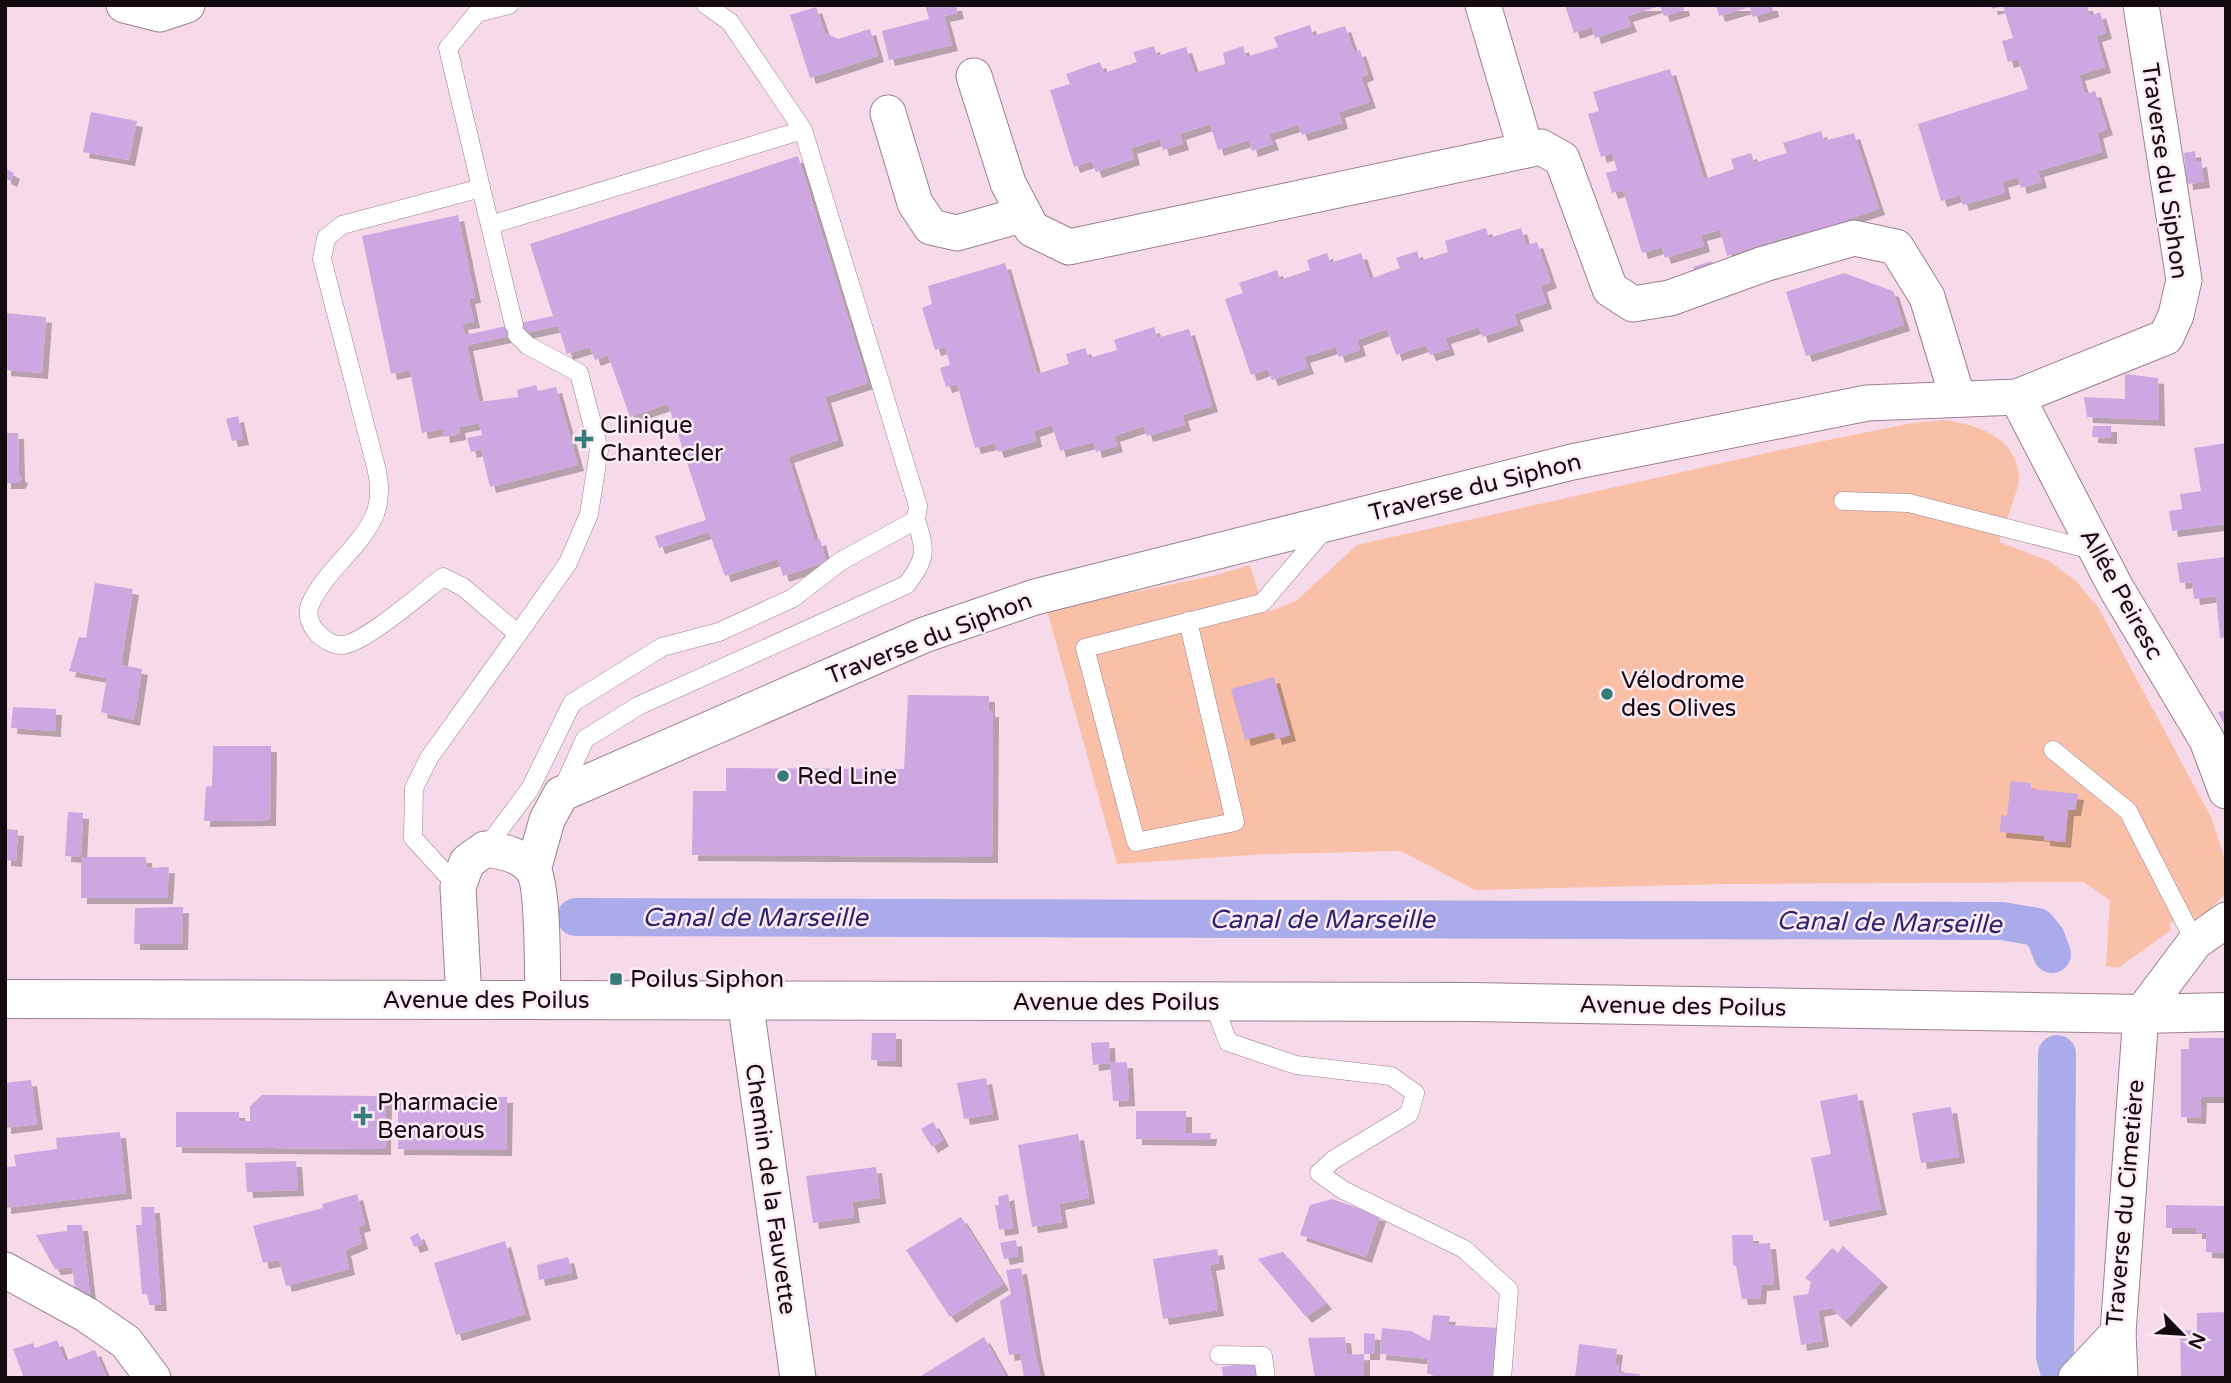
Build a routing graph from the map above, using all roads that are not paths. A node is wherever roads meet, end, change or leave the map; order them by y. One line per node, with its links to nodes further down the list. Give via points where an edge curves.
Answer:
1 (124, 5): 2 (street, via 160,14)
2 (187, 5)
3 (509, 5): 11 (lane, via 477,13 448,48)
4 (706, 5): 9 (lane, via 730,22)
5 (1483, 5): 10 (street)
6 (2141, 5): 14 (street, Traverse du Siphon, via 2184,279 2176,315 2166,337)
7 (974, 76): 12 (street, via 1008,183)
8 (888, 113): 12 (street, via 915,203 931,227 957,233)
9 (803, 130): 13 (lane); 17 (lane, via 918,506)
10 (1526, 150): 12 (street, via 1069,247 1032,229); 15 (street, via 1541,147 1562,159 1610,289 1633,304 1670,298 1854,238 1896,247 1927,297)
11 (481, 188): 13 (lane); 21 (lane, via 342,225 326,238 322,259 380,495 374,516 309,608 312,627 322,639 342,645 366,635 443,577 463,587)
12 (1024, 214)
13 (490, 225): 21 (lane, via 515,330 527,345 579,373 599,450 589,514 568,563)
14 (2017, 397): 15 (street, Traverse du Siphon); 19 (street, Allée Peiresc)
15 (1958, 399): 18 (street, Traverse du Siphon, via 1867,403 1572,462)
16 (1843, 501): 19 (lane, via 1909,503)
17 (916, 520): 24 (lane, via 923,542 922,565 906,585 638,706 585,739); 25 (lane, via 841,561 793,598 719,632 662,646 572,703 530,789)
18 (1331, 523): 20 (lane, via 1262,603); 24 (street, Traverse du Siphon, via 1035,597 936,631)
19 (2096, 551): 23 (street, Allée Peiresc, via 2207,740)
20 (1188, 621): 20 (lane, via 1084,648 1136,842 1235,822)
21 (518, 634): 27 (lane, via 429,758 414,788 413,838)
22 (2053, 750): 29 (lane, via 2128,811)
23 (2226, 791)
24 (561, 794): 26 (street, via 547,820)
25 (485, 849): 26 (street, via 508,852); 27 (street, via 467,862)
26 (533, 870): 32 (street, via 538,888)
27 (458, 887): 31 (street)
28 (2226, 920): 29 (street)
29 (2195, 942): 36 (street)
30 (5, 999): 31 (main road, Avenue des Poilus)
31 (464, 999): 32 (main road, Avenue des Poilus)
32 (543, 1000): 33 (main road, Avenue des Poilus)
33 (745, 1000): 34 (main road, Avenue des Poilus); 42 (street, Chemin de la Fauvette)
34 (1213, 1002): 36 (main road, Avenue des Poilus, via 1487,1002); 44 (lane, via 1228,1042 1296,1065 1391,1076 1415,1093 1409,1114 1319,1173 1343,1190 1464,1249 1509,1290)
35 (2226, 1012): 36 (main road, Avenue des Poilus)
36 (2141, 1014): 38 (street, Traverse du Cimetière)
37 (5, 1270): 41 (street, via 126,1342)
38 (2118, 1333): 40 (street, Traverse du Cimetière); 45 (street)
39 (1219, 1354): 43 (lane, via 1262,1356)
40 (2081, 1372)
41 (153, 1378)
42 (798, 1378)
43 (1266, 1378)
44 (1502, 1378)
45 (2120, 1378)

